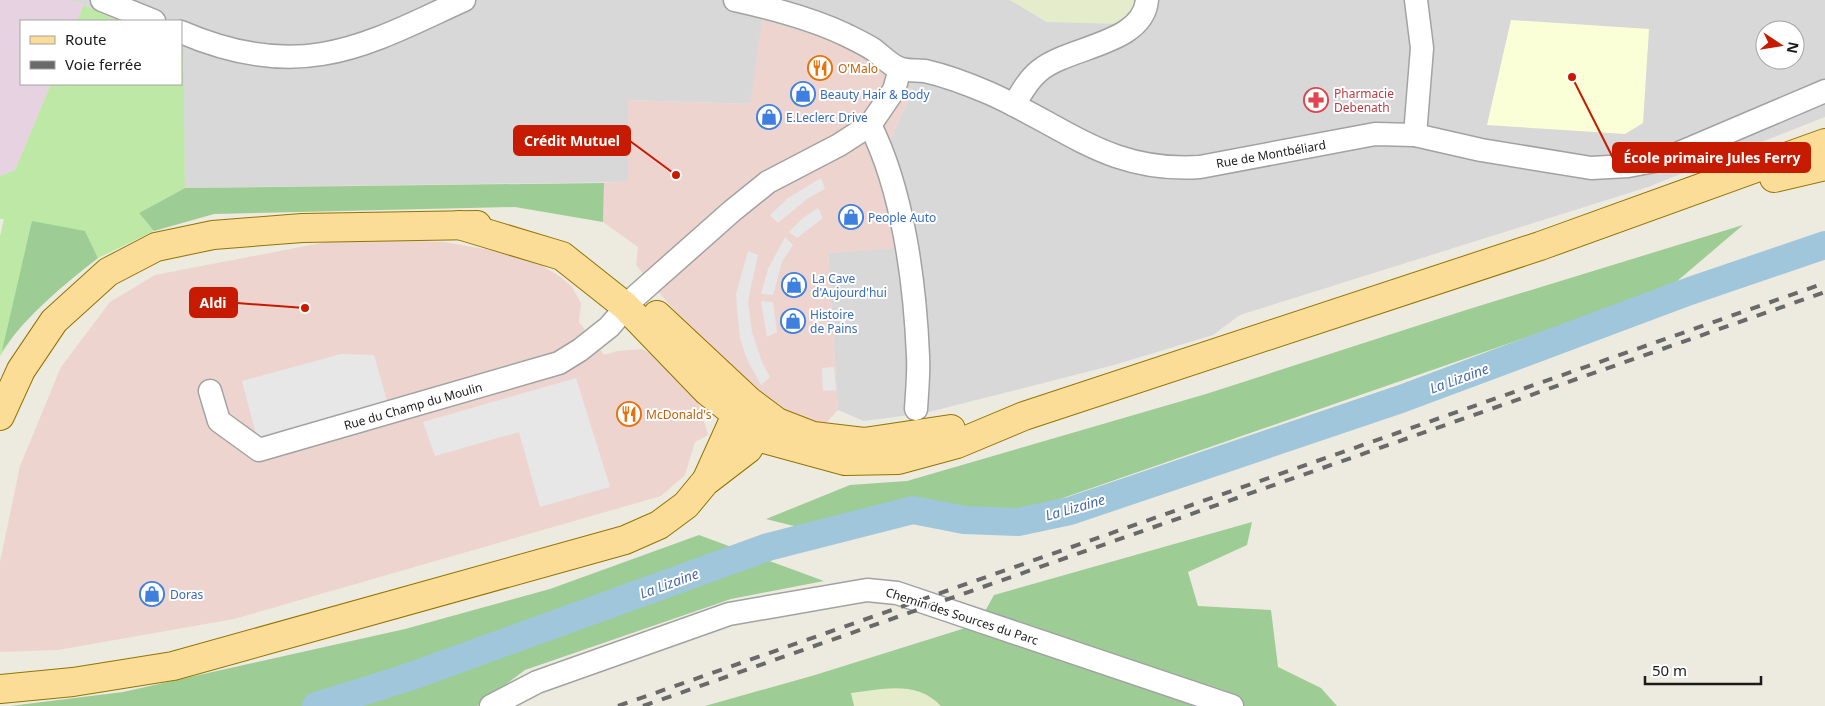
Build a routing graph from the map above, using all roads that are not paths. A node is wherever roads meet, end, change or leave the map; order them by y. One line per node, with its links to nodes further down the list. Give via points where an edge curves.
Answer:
1 (102, 0): 6 (street)
2 (464, 0): 7 (street, via 395,31 322,54 282,56 244,52 206,43)
3 (735, 0): 8 (street, via 841,33 872,48)
4 (1147, 0): 10 (street, via 1146,8 1131,30 1040,70)
5 (1416, 0): 12 (street, via 1422,48)
6 (152, 20)
7 (182, 32)
8 (900, 69): 10 (street, Rue de Montbéliard, via 924,71 961,82); 11 (street, via 894,90)
9 (1825, 90): 12 (street, Rue de Montbéliard, via 1665,159 1628,166 1591,168 1540,161)
10 (1014, 105): 12 (street, Rue de Montbéliard, via 1114,157 1175,168 1200,167 1375,134)
11 (870, 125): 16 (street, via 768,182); 18 (street, via 882,148 896,201 911,281 918,357)
12 (1415, 135)
13 (1825, 143): 15 (main road)
14 (1825, 166): 15 (main road)
15 (1687, 195): 20 (main road, via 1024,416 864,442 813,436)
16 (631, 301): 17 (street, Rue du Champ du Moulin, via 609,327 559,363 259,450 219,421); 19 (main road, via 571,244 502,225 302,228 213,235 156,247 108,272 54,321 21,370); 20 (main road)
17 (210, 391)
18 (916, 409)
19 (0, 416)
20 (753, 417): 21 (main road, via 686,505 659,525 625,540 174,666 73,682)
21 (0, 688)
22 (491, 706): 23 (street, Chemin des Sources du Parc, via 537,682 729,614 878,590 897,593)
23 (1232, 706)

